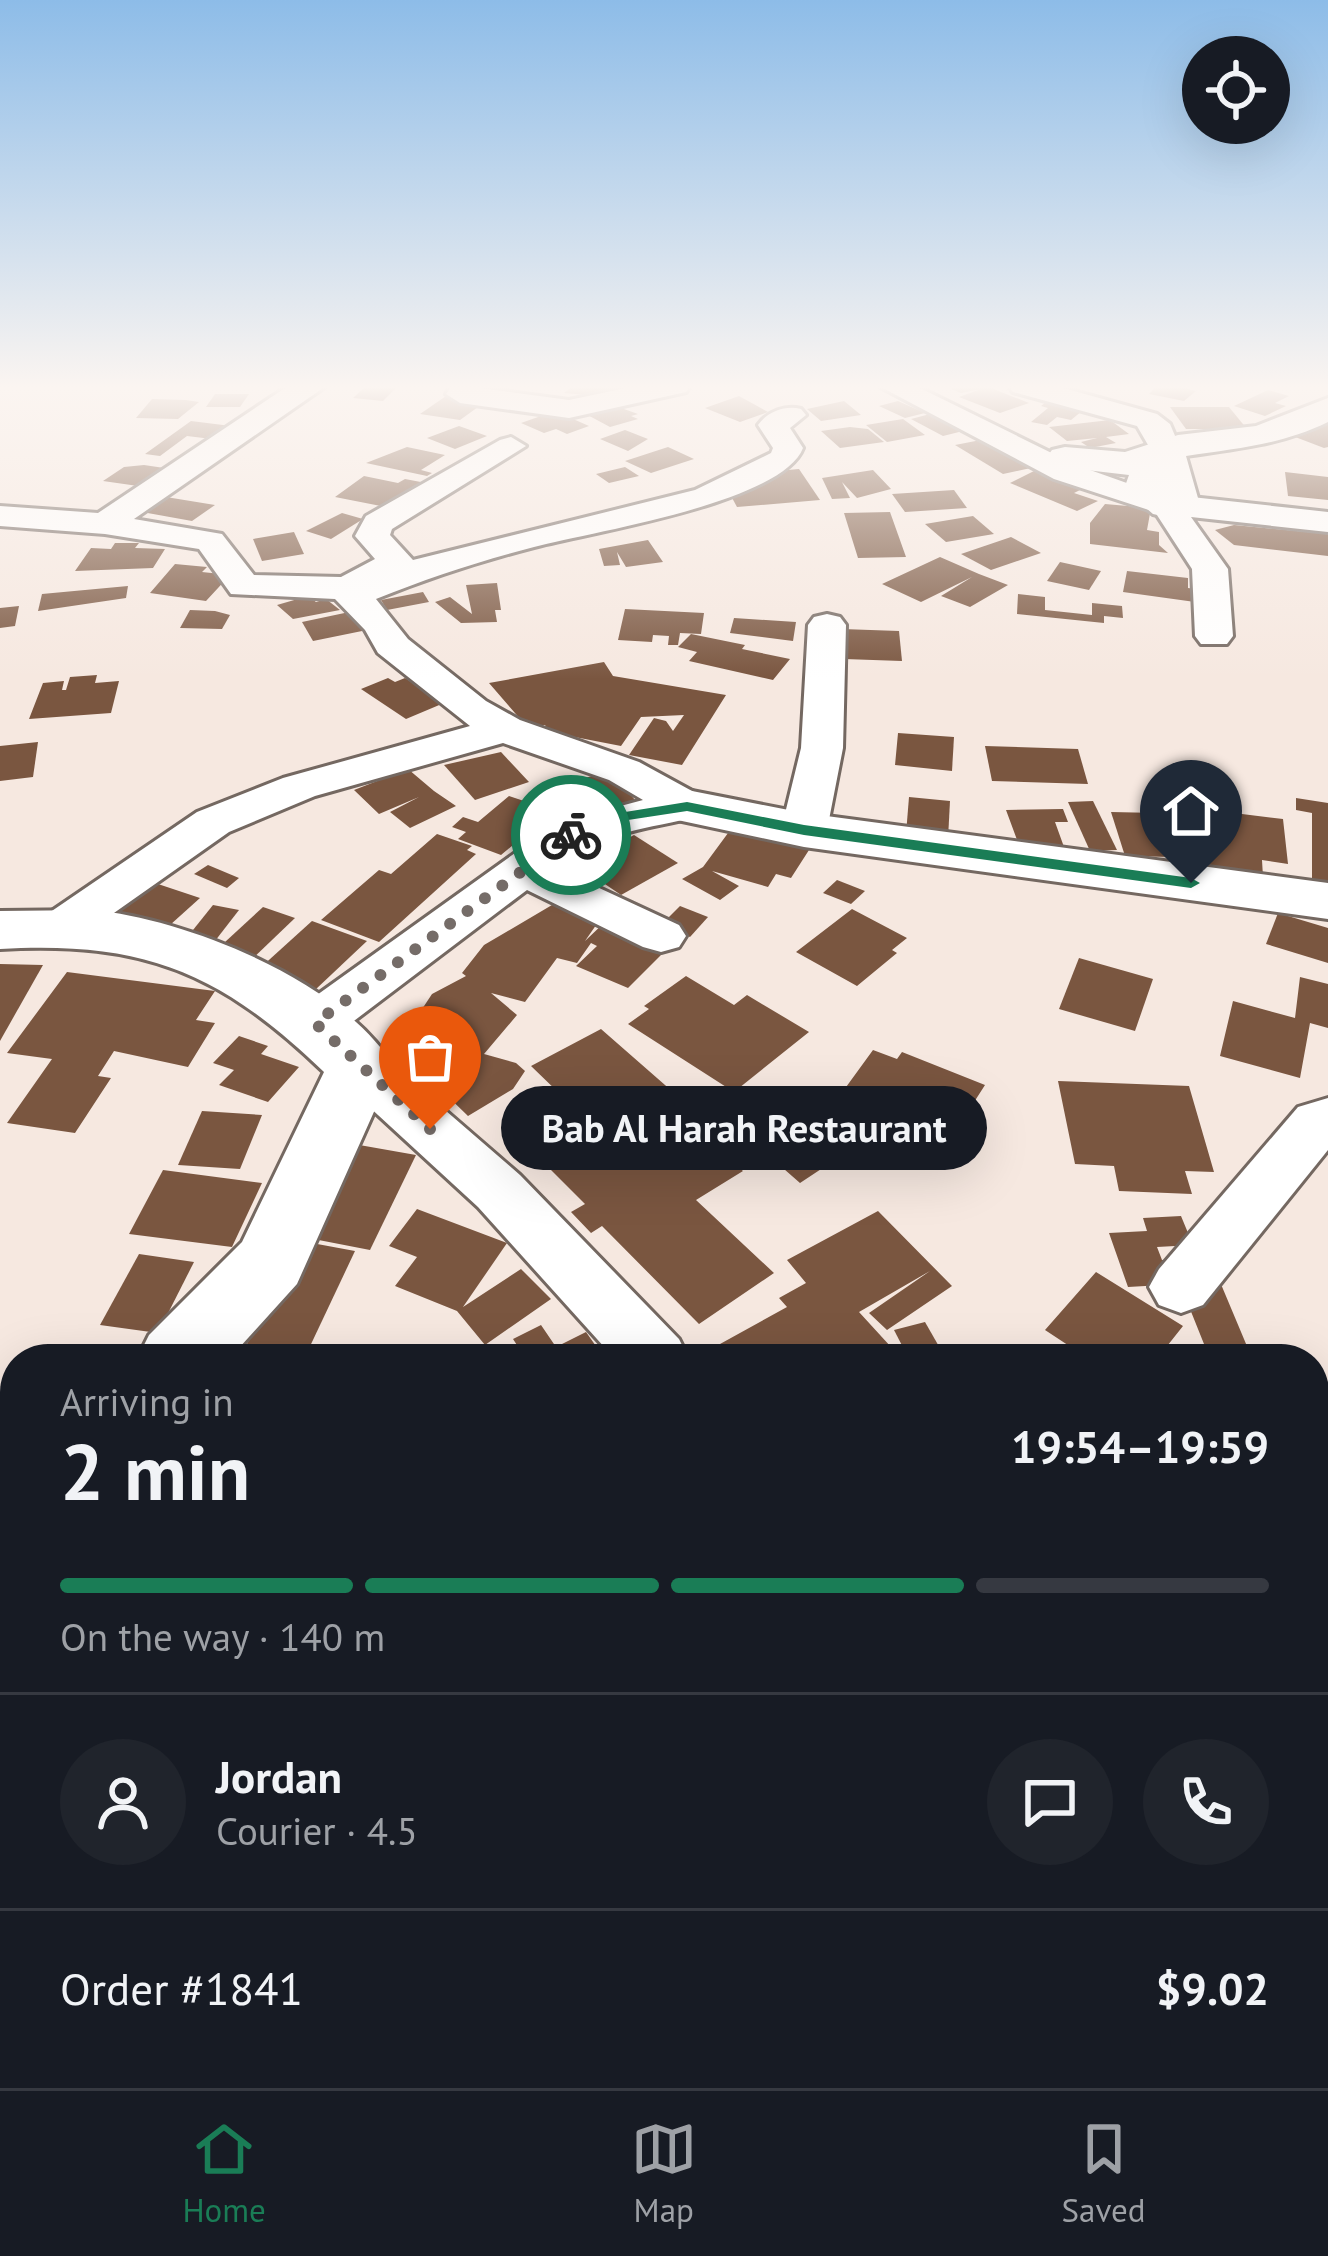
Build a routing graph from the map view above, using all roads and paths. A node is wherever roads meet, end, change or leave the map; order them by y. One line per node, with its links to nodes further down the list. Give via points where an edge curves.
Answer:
1 (164, 483): 8 (street)
2 (446, 483): 9 (street, via 378,523 372,536 397,562)
3 (732, 483): 9 (street)
4 (1164, 483): 11 (street, via 1210,569)
5 (1177, 483): 7 (street)
6 (0, 516): 8 (street)
7 (1328, 518)
8 (105, 524): 9 (street, via 210,541 244,586)
9 (349, 591): 12 (street, via 392,645)
10 (827, 625): 14 (street, via 822,748)
11 (1214, 636)
12 (505, 729): 13 (street, via 624,771); 17 (street, via 299,787 213,822)
13 (687, 806): 14 (main road); 15 (street, via 573,833)
14 (804, 830): 16 (main road)
15 (523, 870): 18 (street); 19 (street)
16 (1328, 901)
17 (30, 929): 19 (main road, via 134,936 187,949)
18 (661, 936)
19 (338, 1045): 22 (main road, via 270,1262); 23 (street, via 499,1190)
20 (1325, 1124): 21 (street)
21 (1181, 1287)
22 (192, 1344)
23 (642, 1344)

